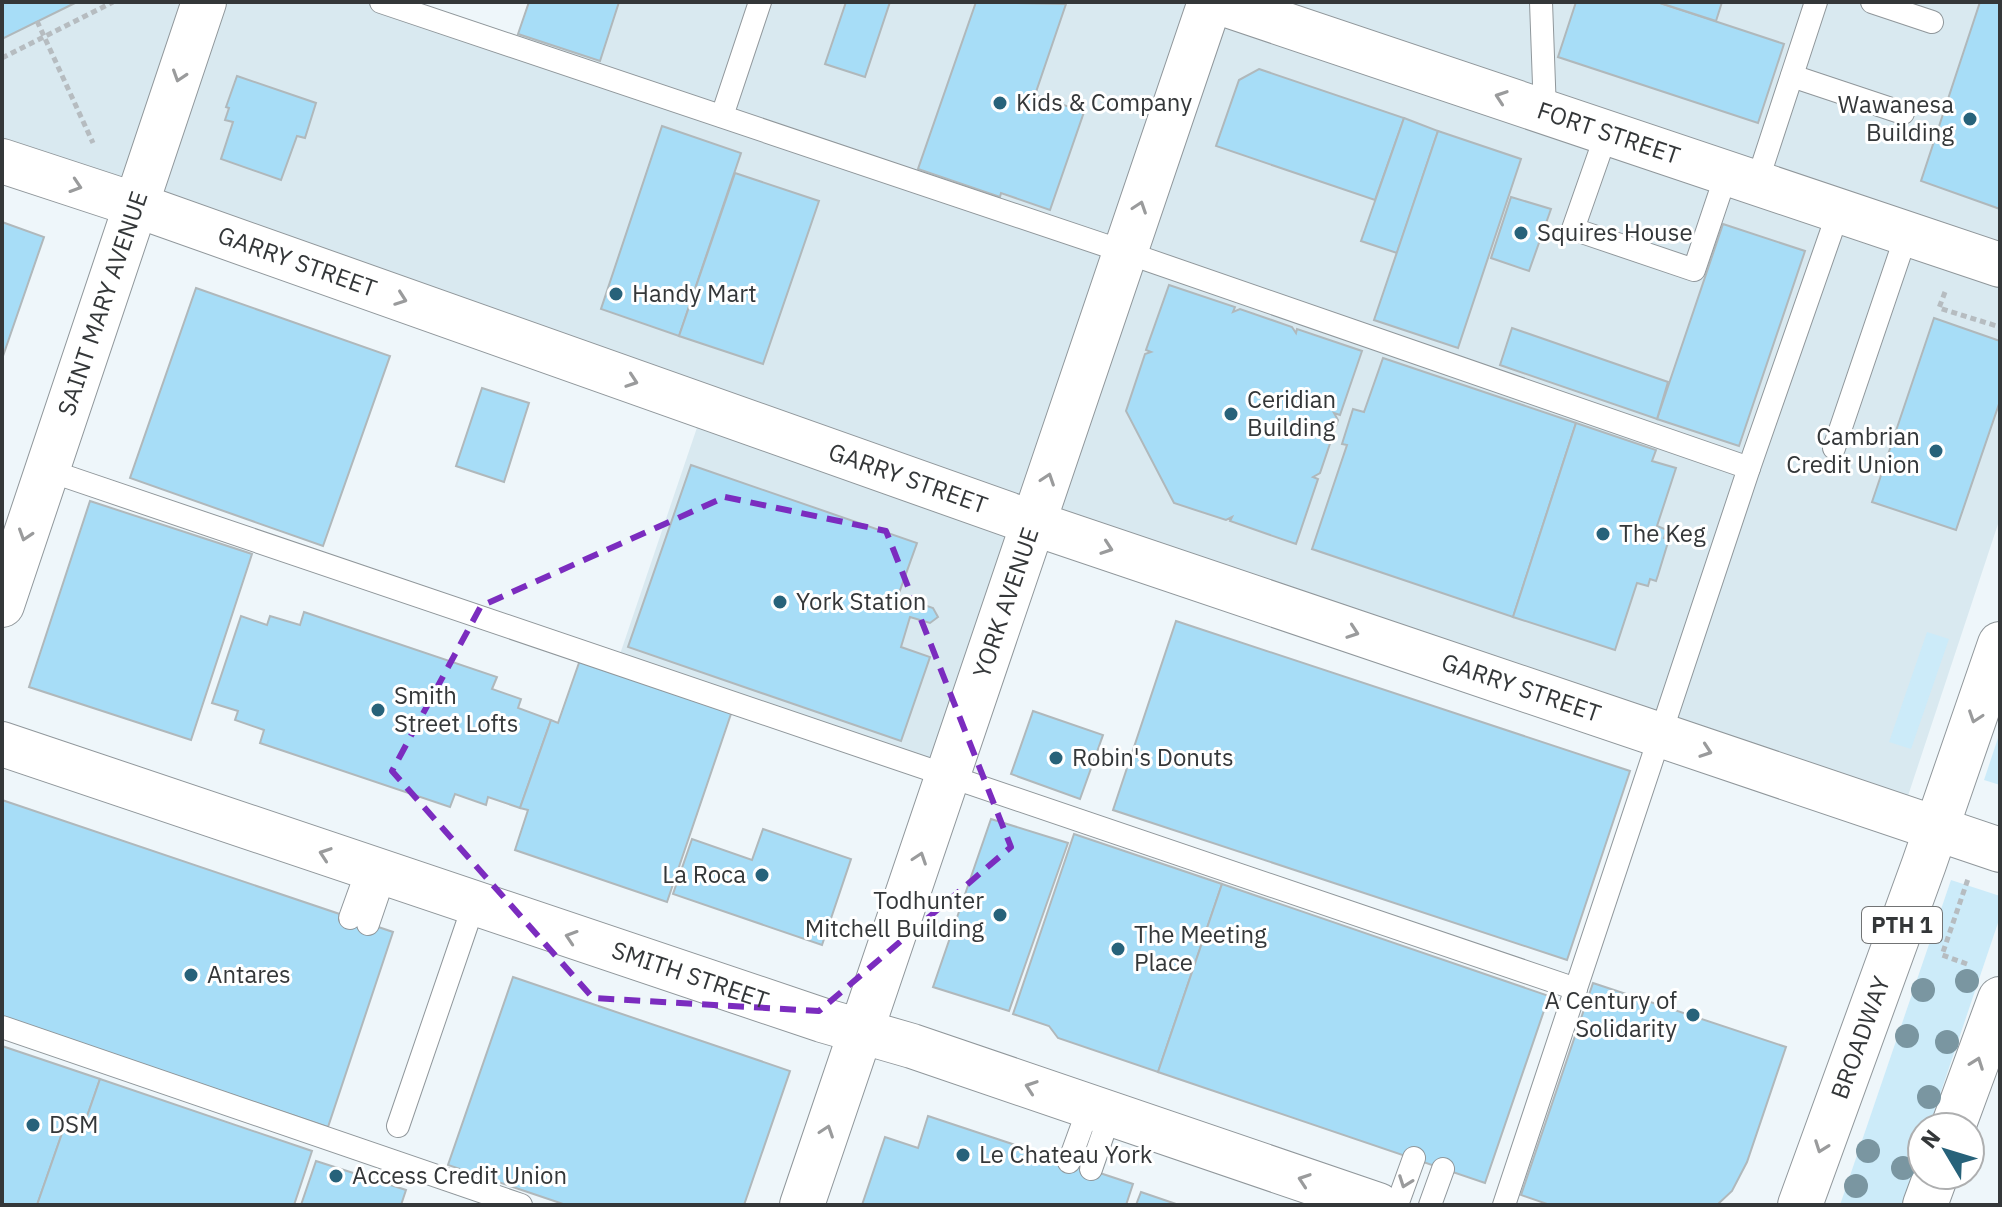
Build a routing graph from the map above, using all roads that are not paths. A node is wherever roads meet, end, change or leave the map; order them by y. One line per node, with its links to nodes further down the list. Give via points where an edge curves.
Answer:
1 (204, 2): 17 (main road, SAINT MARY AVENUE, one-way to 17)
2 (381, 2): 13 (lane)
3 (760, 2): 13 (lane)
4 (1210, 2): 20 (main road, YORK AVENUE, one-way to 4)
5 (1218, 2): 11 (main road, FORT STREET, one-way to 5)
6 (1541, 2): 11 (lane)
7 (1816, 2): 10 (lane)
8 (1872, 2): 9 (lane)
9 (1932, 22)
10 (1792, 76): 12 (lane); 16 (lane)
11 (1545, 112): 14 (main road, FORT STREET)
12 (1903, 113)
13 (722, 116): 20 (lane)
14 (1607, 132): 16 (main road, FORT STREET); 16 (lane, via 1573,229 1694,270)
15 (2, 161): 17 (main road, GARRY STREET, one-way to 17)
16 (1742, 177): 18 (main road, FORT STREET)
17 (136, 205): 24 (main road, SAINT MARY AVENUE); 25 (main road, GARRY STREET, one-way to 25)
18 (1839, 210): 19 (main road, FORT STREET); 23 (lane)
19 (1907, 233): 21 (main road, FORT STREET); 22 (lane)
20 (1125, 252): 23 (lane); 25 (main road, YORK AVENUE, one-way to 20)
21 (2000, 265)
22 (1834, 448)
23 (1749, 468): 28 (lane)
24 (47, 470): 26 (main road, SAINT MARY AVENUE, one-way to 26); 30 (lane)
25 (1033, 523): 28 (main road, GARRY STREET, one-way to 28); 30 (main road, YORK AVENUE)
26 (2, 605)
27 (2000, 644): 31 (main road, BROADWAY / PTH 1, one-way to 31)
28 (1660, 735): 31 (main road, GARRY STREET, one-way to 31); 36 (lane)
29 (2, 744): 33 (main road, SMITH STREET, one-way to 29)
30 (948, 775): 36 (lane); 39 (main road, YORK AVENUE, one-way to 30)
31 (1936, 829): 32 (main road, GARRY STREET); 52 (main road, BROADWAY / PTH 1, one-way to 52)
32 (1984, 864)
33 (377, 871): 34 (main road, SMITH STREET); 35 (lane)
34 (474, 904): 39 (main road, SMITH STREET, one-way to 34); 42 (lane)
35 (359, 921)
36 (1576, 989): 51 (lane)
37 (2000, 999): 41 (main road, one-way to 37)
38 (2, 1027): 46 (lane)
39 (861, 1031): 40 (main road, SMITH STREET, one-way to 39); 47 (main road, YORK AVENUE, one-way to 39)
40 (1100, 1110): 44 (lane); 48 (main road, SMITH STREET, one-way to 40)
41 (1959, 1111)
42 (398, 1126)
43 (1414, 1158): 49 (lane, one-way to 49)
44 (1080, 1166)
45 (1443, 1169): 50 (lane)
46 (521, 1205)
47 (802, 1205)
48 (1378, 1205)
49 (1397, 1205)
50 (1430, 1205)
51 (1504, 1205)
52 (1800, 1205)

